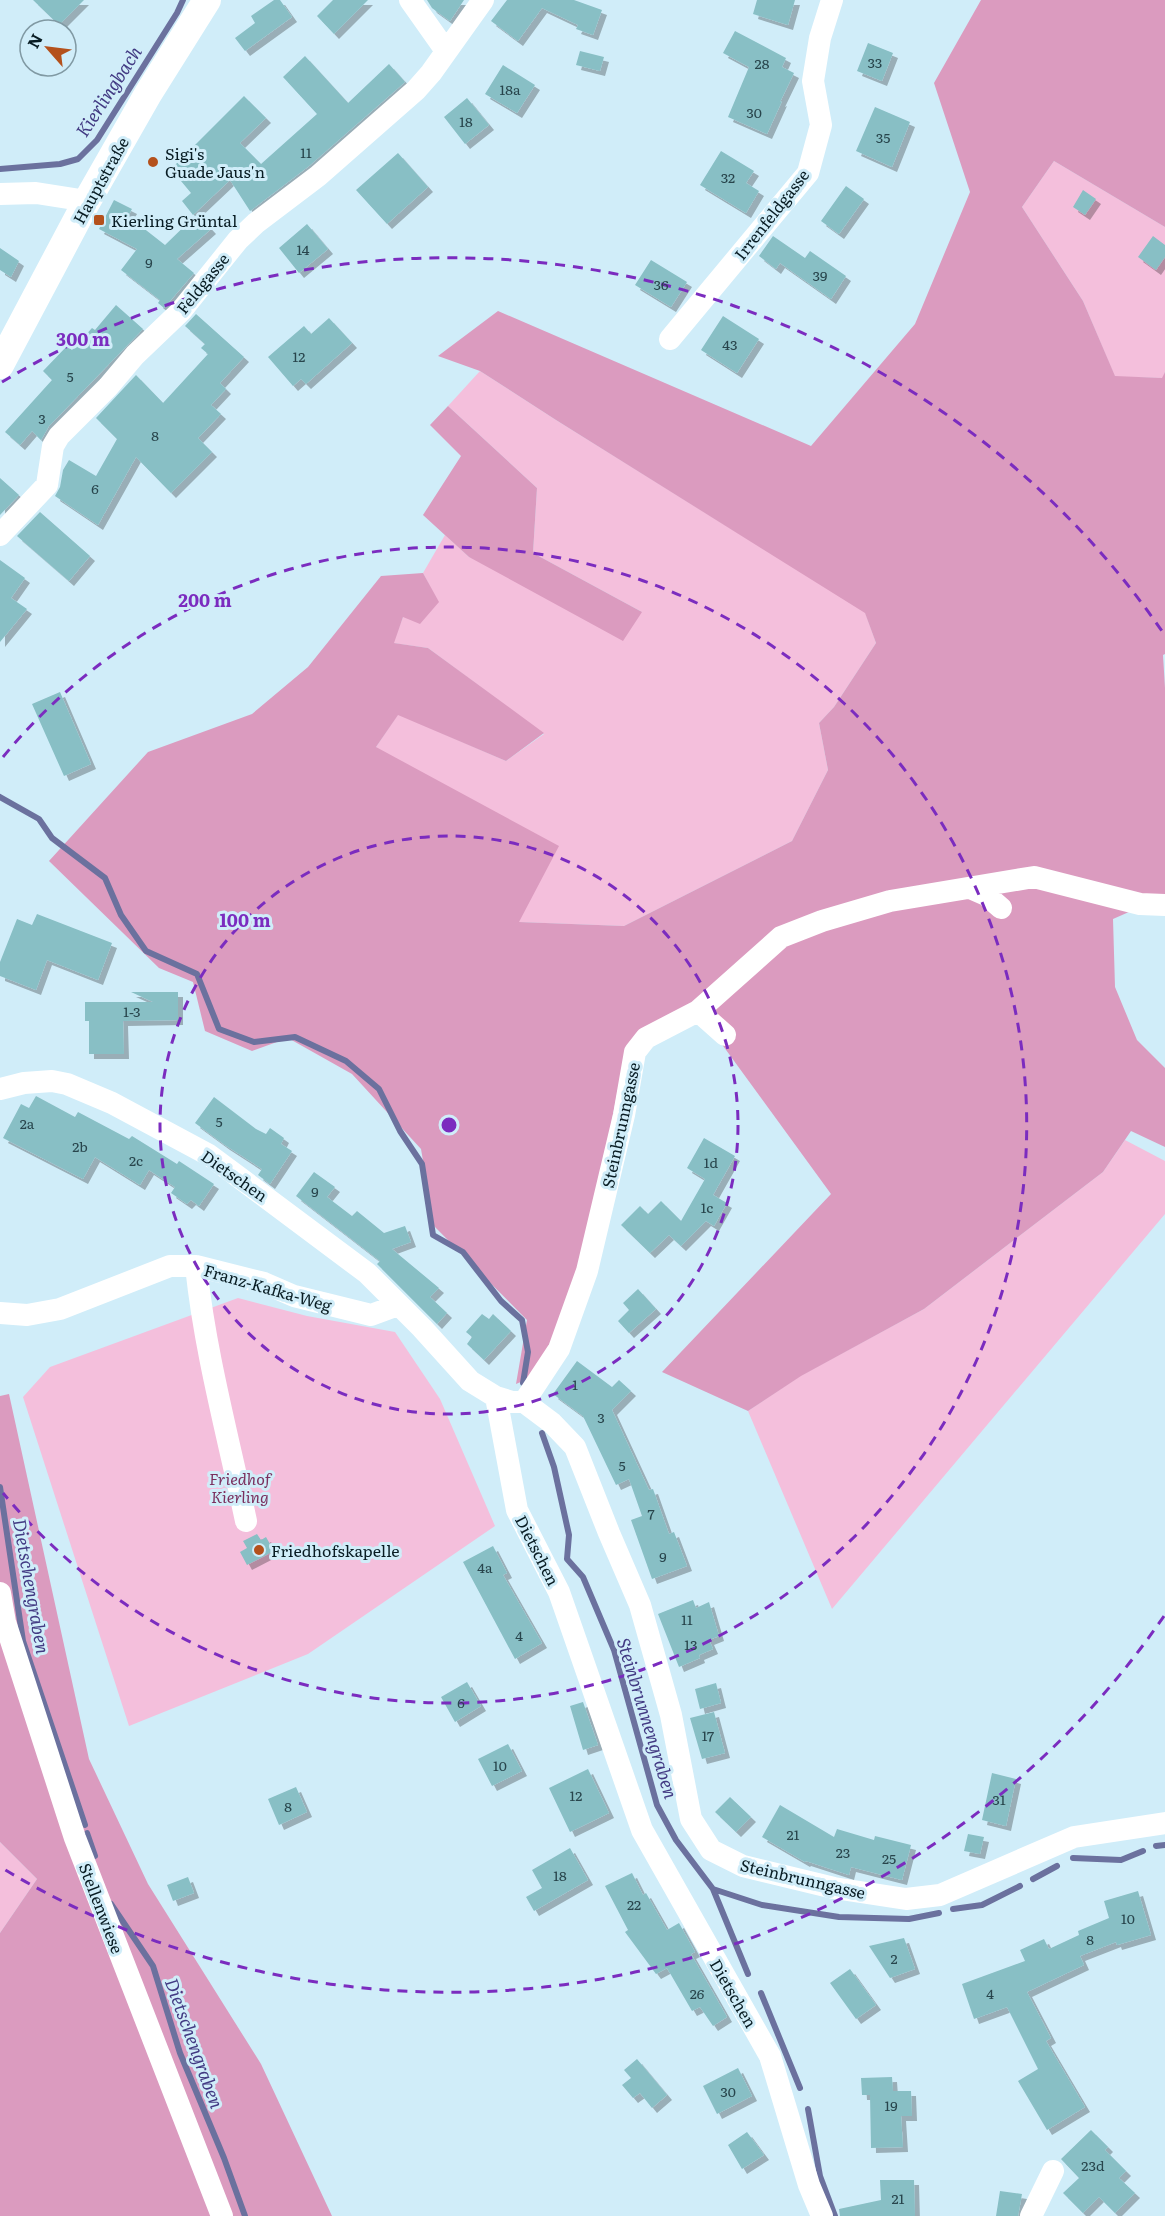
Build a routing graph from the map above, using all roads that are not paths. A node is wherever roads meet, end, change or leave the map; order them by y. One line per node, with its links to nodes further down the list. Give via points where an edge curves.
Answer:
1 (207, 0): 7 (main road, Hauptstraße)
2 (410, 0): 5 (street)
3 (483, 0): 5 (street, Feldgasse)
4 (832, 0): 8 (street, Irrenfeldgasse, via 820,38 813,81 821,125 808,173)
5 (446, 51): 10 (street, Feldgasse, via 416,90 238,240 182,311 58,436 47,485)
6 (0, 194): 7 (street, via 36,193)
7 (87, 201): 9 (main road, Hauptstraße)
8 (670, 339)
9 (0, 365)
10 (0, 535)
11 (970, 888): 12 (street, Steinbrunngasse, via 1034,877 1140,904); 13 (street); 14 (street, Steinbrunngasse, via 890,901 781,938)
12 (1165, 905)
13 (1001, 908)
14 (698, 1011): 15 (street); 21 (street, Steinbrunngasse, via 646,1038 635,1052 587,1271 559,1349)
15 (725, 1035)
16 (0, 1089): 18 (street, Dietschen, via 24,1083 67,1084 112,1103 209,1155 366,1273)
17 (196, 1266): 18 (street, Franz-Kafka-Weg, via 370,1315); 19 (street, Franz-Kafka-Weg, via 170,1266 60,1309 27,1315); 22 (street, via 201,1313)
18 (398, 1305): 20 (street, Dietschen, via 470,1381)
19 (0, 1313)
20 (496, 1397): 21 (street, Steinbrunngasse); 27 (street, Dietschen, via 517,1510 559,1592 642,1830 770,2056 808,2185)
21 (524, 1402): 24 (street, Steinbrunngasse, via 575,1447 640,1605 671,1715 691,1819 711,1850 743,1866 834,1888 906,1899 940,1895 1074,1837)
22 (246, 1521)
23 (0, 1593): 26 (street, Stellenwiese, via 5,1622 75,1838)
24 (1165, 1823)
25 (1053, 2171): 28 (street)
26 (222, 2216)
27 (822, 2216)
28 (1031, 2216)

